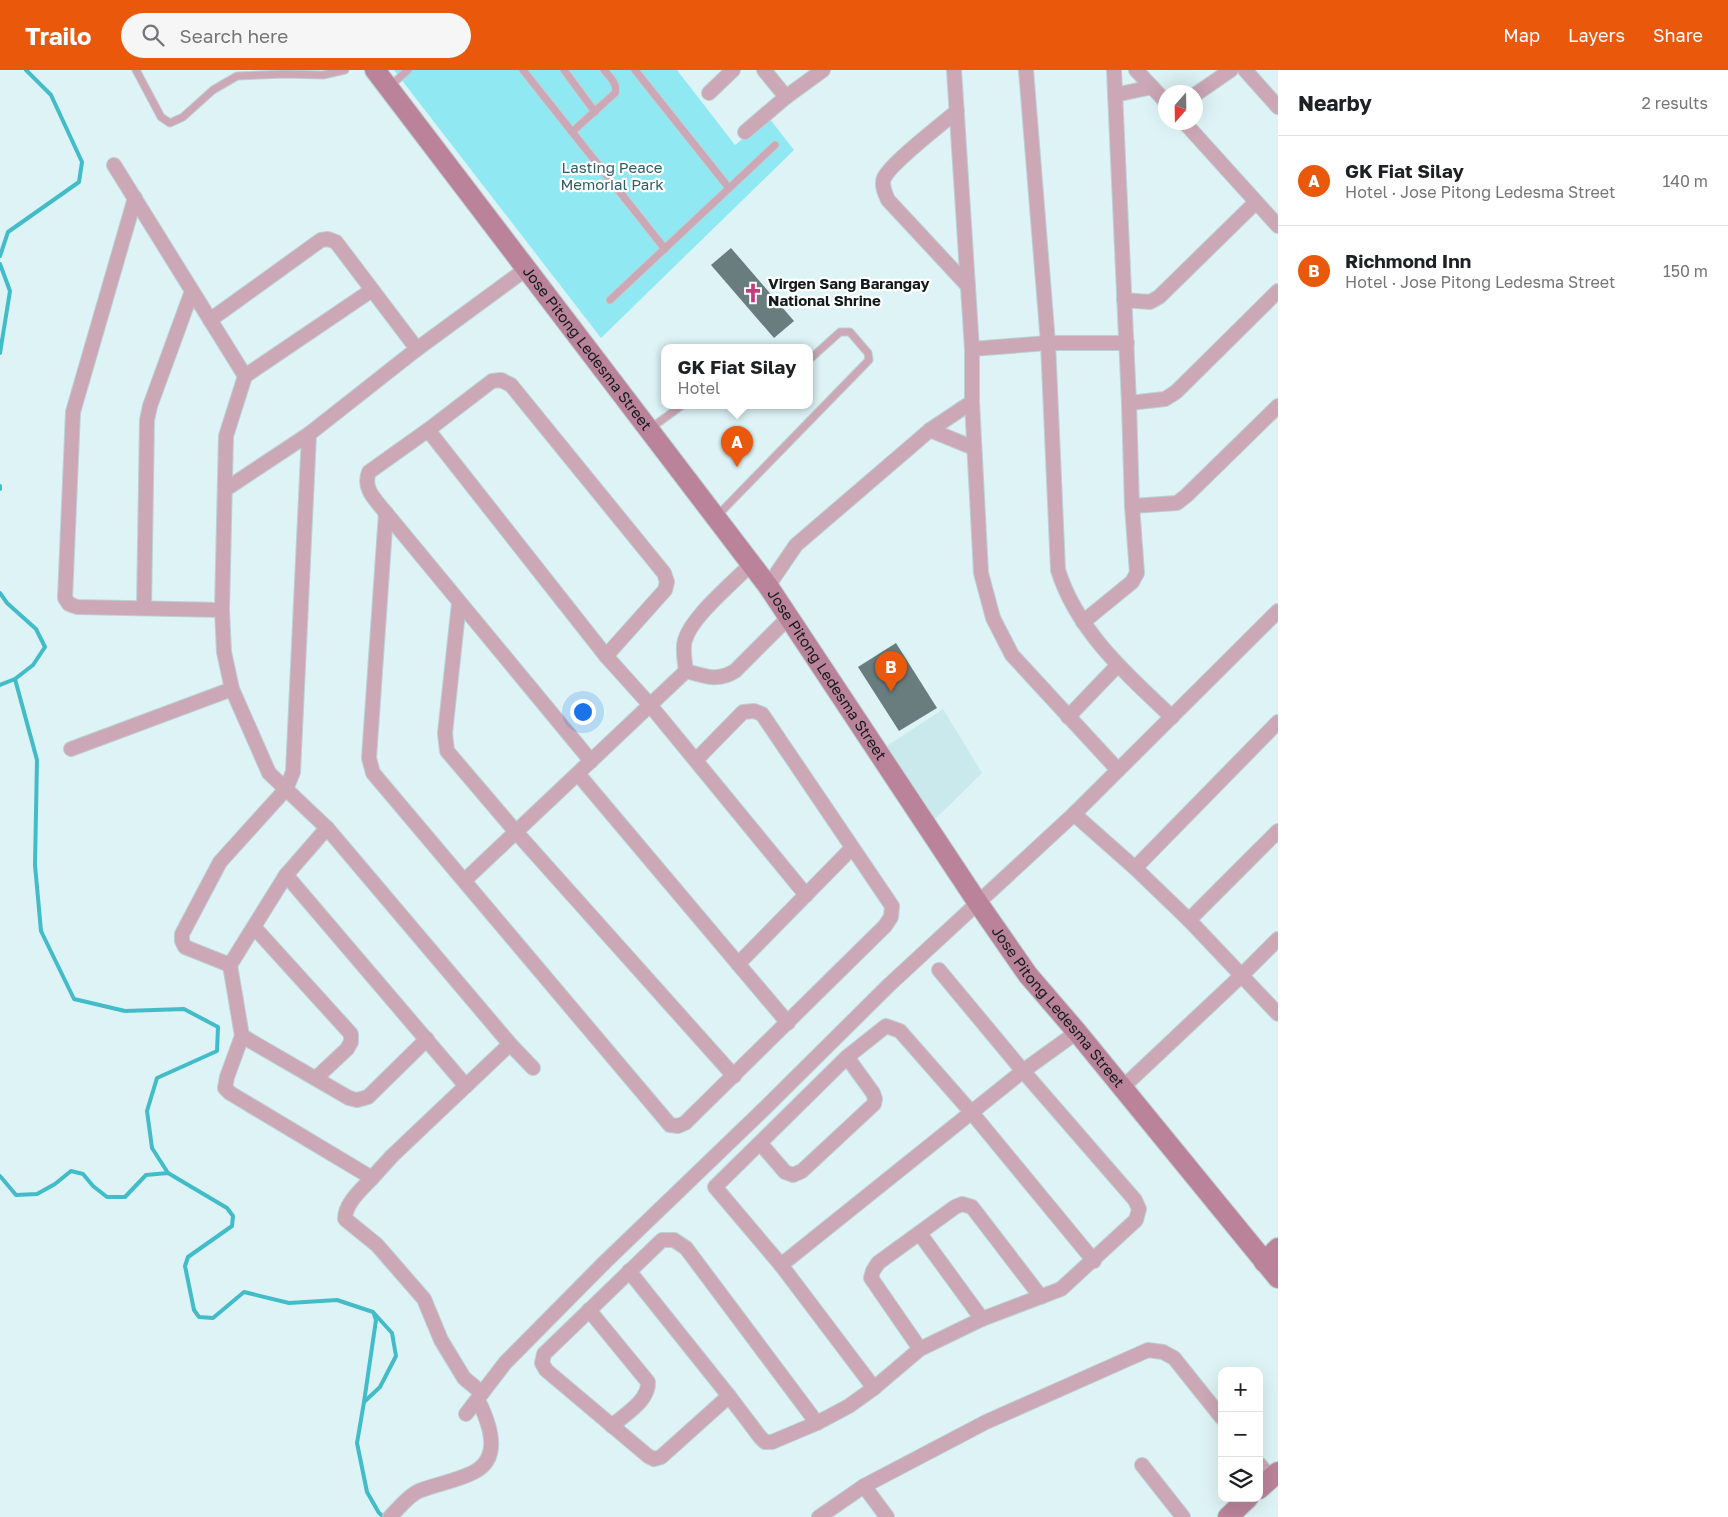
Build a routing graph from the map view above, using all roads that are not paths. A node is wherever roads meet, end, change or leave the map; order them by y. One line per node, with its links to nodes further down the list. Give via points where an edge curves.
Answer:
1 (136, 70): 2 (lane, via 161,117 170,123 183,117 213,90 237,76 322,75)
2 (345, 70)
3 (376, 70): 18 (main road, Jose Pitong Ledesma Street)
4 (408, 70): 18 (lane)
5 (523, 70): 29 (lane)
6 (564, 70): 27 (lane)
7 (604, 70): 27 (lane, via 617,88)
8 (635, 70): 33 (lane)
9 (733, 70): 21 (street)
10 (764, 70): 24 (street)
11 (823, 70): 24 (street)
12 (954, 70): 26 (street)
13 (1026, 70): 46 (street)
14 (1114, 70): 23 (street)
15 (1136, 70): 19 (street)
16 (1231, 70): 20 (street)
17 (1245, 70): 25 (street)
18 (388, 87): 38 (main road, Jose Pitong Ledesma Street)
19 (1152, 87): 22 (street); 23 (street)
20 (1203, 89)
21 (709, 93)
22 (1158, 93)
23 (1115, 95): 44 (street)
24 (786, 97): 30 (street)
25 (1278, 107)
26 (957, 111): 39 (street); 39 (street, via 893,166 884,179 883,190 888,200)
27 (595, 112): 29 (lane)
28 (1191, 130): 35 (street)
29 (572, 132): 37 (lane)
30 (745, 132)
31 (775, 145): 33 (lane)
32 (114, 164): 34 (street)
33 (729, 188): 37 (lane)
34 (134, 198): 41 (street); 68 (street, via 73,412 65,598 77,607)
35 (1256, 202): 36 (street); 44 (street, via 1159,297 1150,302)
36 (1278, 226)
37 (664, 249): 43 (lane)
38 (526, 269): 48 (street); 57 (main road, Jose Pitong Ledesma Street)
39 (968, 286): 49 (street)
40 (372, 290): 45 (street, via 336,242 321,240); 48 (street); 51 (street)
41 (192, 291): 45 (street); 68 (street, via 150,406)
42 (1278, 291): 53 (street, via 1176,392 1165,399)
43 (610, 300)
44 (1124, 300): 47 (street)
45 (210, 320): 51 (street)
46 (1048, 343): 47 (street); 49 (street); 72 (street, via 1058,570)
47 (1126, 343): 53 (street)
48 (417, 349): 59 (street)
49 (972, 349): 52 (street)
50 (813, 356): 64 (lane, via 845,331 850,332 868,352 869,360)
51 (245, 376): 61 (street, via 226,436)
52 (972, 402): 58 (street); 60 (street)
53 (1129, 402): 62 (street)
54 (1278, 406): 62 (street, via 1177,503)
55 (678, 409): 57 (lane)
56 (428, 430): 63 (street, via 369,472 366,487); 73 (street); 73 (street, via 492,381 501,380 511,385 664,573 665,590)
57 (649, 430): 64 (main road, Jose Pitong Ledesma Street)
58 (930, 430): 60 (street); 66 (street, via 796,545)
59 (309, 434): 61 (street); 86 (street, via 293,772)
60 (974, 448): 78 (street, via 981,573 993,618 1012,655)
61 (226, 489): 69 (street)
62 (1132, 506): 72 (street, via 1137,573 1132,582)
63 (386, 513): 67 (street); 94 (street, via 369,758 373,773)
64 (716, 517): 65 (main road, Jose Pitong Ledesma Street)
65 (751, 564): 66 (main road, Jose Pitong Ledesma Street); 75 (street, via 689,629 684,642)
66 (768, 586): 71 (main road, Jose Pitong Ledesma Street)
67 (459, 603): 83 (street); 90 (street, via 445,733 447,751)
68 (144, 608): 69 (street)
69 (222, 610): 76 (street, via 224,652)
70 (1278, 611): 79 (street)
71 (788, 618): 75 (street, via 727,676 717,679); 96 (main road, Jose Pitong Ledesma Street)
72 (1083, 622): 74 (street)
73 (606, 656): 77 (street)
74 (1117, 666): 78 (street); 79 (street)
75 (686, 671): 77 (street)
76 (232, 689): 81 (street); 86 (street, via 269,773)
77 (650, 705): 82 (street); 83 (street)
78 (1068, 717): 84 (street)
79 (1172, 717): 84 (street)
80 (1278, 722): 92 (street)
81 (71, 749)
82 (696, 760): 91 (street, via 743,712 762,714); 95 (street)
83 (591, 761): 85 (street)
84 (1118, 770): 87 (street)
85 (578, 774): 90 (street); 100 (street)
86 (286, 789): 88 (street); 101 (street, via 220,862 182,934 185,947)
87 (1074, 814): 92 (street); 96 (street)
88 (327, 828): 93 (street); 109 (street)
89 (1278, 831): 97 (street)
90 (516, 832): 94 (street); 113 (street)
91 (852, 848): 95 (street); 105 (street, via 892,906 891,917)
92 (1135, 868): 97 (street)
93 (286, 875): 98 (street); 108 (street)
94 (464, 880): 113 (street, via 670,1125 686,1123)
95 (806, 894): 100 (street)
96 (978, 903): 106 (main road, Jose Pitong Ledesma Street, via 1028,975); 119 (street, via 889,985)
97 (1189, 920): 103 (street)
98 (254, 926): 101 (street); 114 (street, via 351,1034 347,1049)
99 (1278, 939): 103 (street)
100 (738, 964): 105 (street)
101 (230, 965): 107 (street)
102 (939, 970): 112 (street)
103 (1242, 975): 104 (street); 116 (street)
104 (1278, 1014)
105 (788, 1023): 113 (street)
106 (1077, 1032): 112 (street); 116 (main road, Jose Pitong Ledesma Street)
107 (242, 1036): 114 (street); 120 (street, via 225,1088)
108 (427, 1039): 114 (street, via 368,1097 349,1098); 115 (street)
109 (510, 1044): 111 (street); 115 (street)
110 (847, 1057): 117 (street, via 886,1026 893,1028); 118 (street); 118 (street, via 873,1093 874,1104 802,1172 793,1175 785,1172)
111 (533, 1068)
112 (1023, 1072): 117 (street); 124 (street, via 1135,1200 1139,1209 1136,1220)
113 (734, 1076)
114 (316, 1078)
115 (466, 1086): 120 (street)
116 (1122, 1088): 123 (main road, Jose Pitong Ledesma Street)
117 (972, 1113): 124 (street); 125 (street)
118 (760, 1144): 121 (street)
119 (700, 1170): 121 (street); 133 (street, via 504,1363)
120 (372, 1178): 133 (street, via 348,1206 345,1219 377,1245 424,1299 441,1340 464,1378)
121 (715, 1187): 125 (street)
122 (920, 1234): 128 (street, via 955,1207 962,1204 972,1208); 130 (street); 131 (street, via 878,1263 871,1278)
123 (1271, 1255): 127 (main road, Jose Pitong Ledesma Street)
124 (1094, 1261): 128 (street, via 1054,1294)
125 (781, 1266): 132 (street)
126 (630, 1271): 129 (street); 134 (street); 137 (street, via 662,1240 674,1240 686,1248)
127 (1278, 1278)
128 (1041, 1297): 130 (street)
129 (589, 1310): 138 (street, via 648,1382 644,1397); 138 (street, via 544,1354 542,1364)
130 (982, 1319): 131 (street)
131 (920, 1349): 132 (street)
132 (874, 1388): 137 (street, via 850,1406)
133 (480, 1396): 136 (street); 142 (street, via 492,1449 485,1463 474,1472 416,1492)
134 (729, 1396): 137 (street, via 765,1442 772,1442); 138 (street, via 661,1457 654,1459)
135 (1218, 1413): 140 (street, via 1174,1358 1148,1350 986,1422)
136 (466, 1414)
137 (817, 1422)
138 (612, 1426)
139 (1142, 1465): 145 (street)
140 (864, 1486): 143 (street); 144 (street)
141 (1244, 1502): 146 (main road)
142 (391, 1516)
143 (819, 1517)
144 (887, 1517)
145 (1183, 1517)
146 (1228, 1517)

